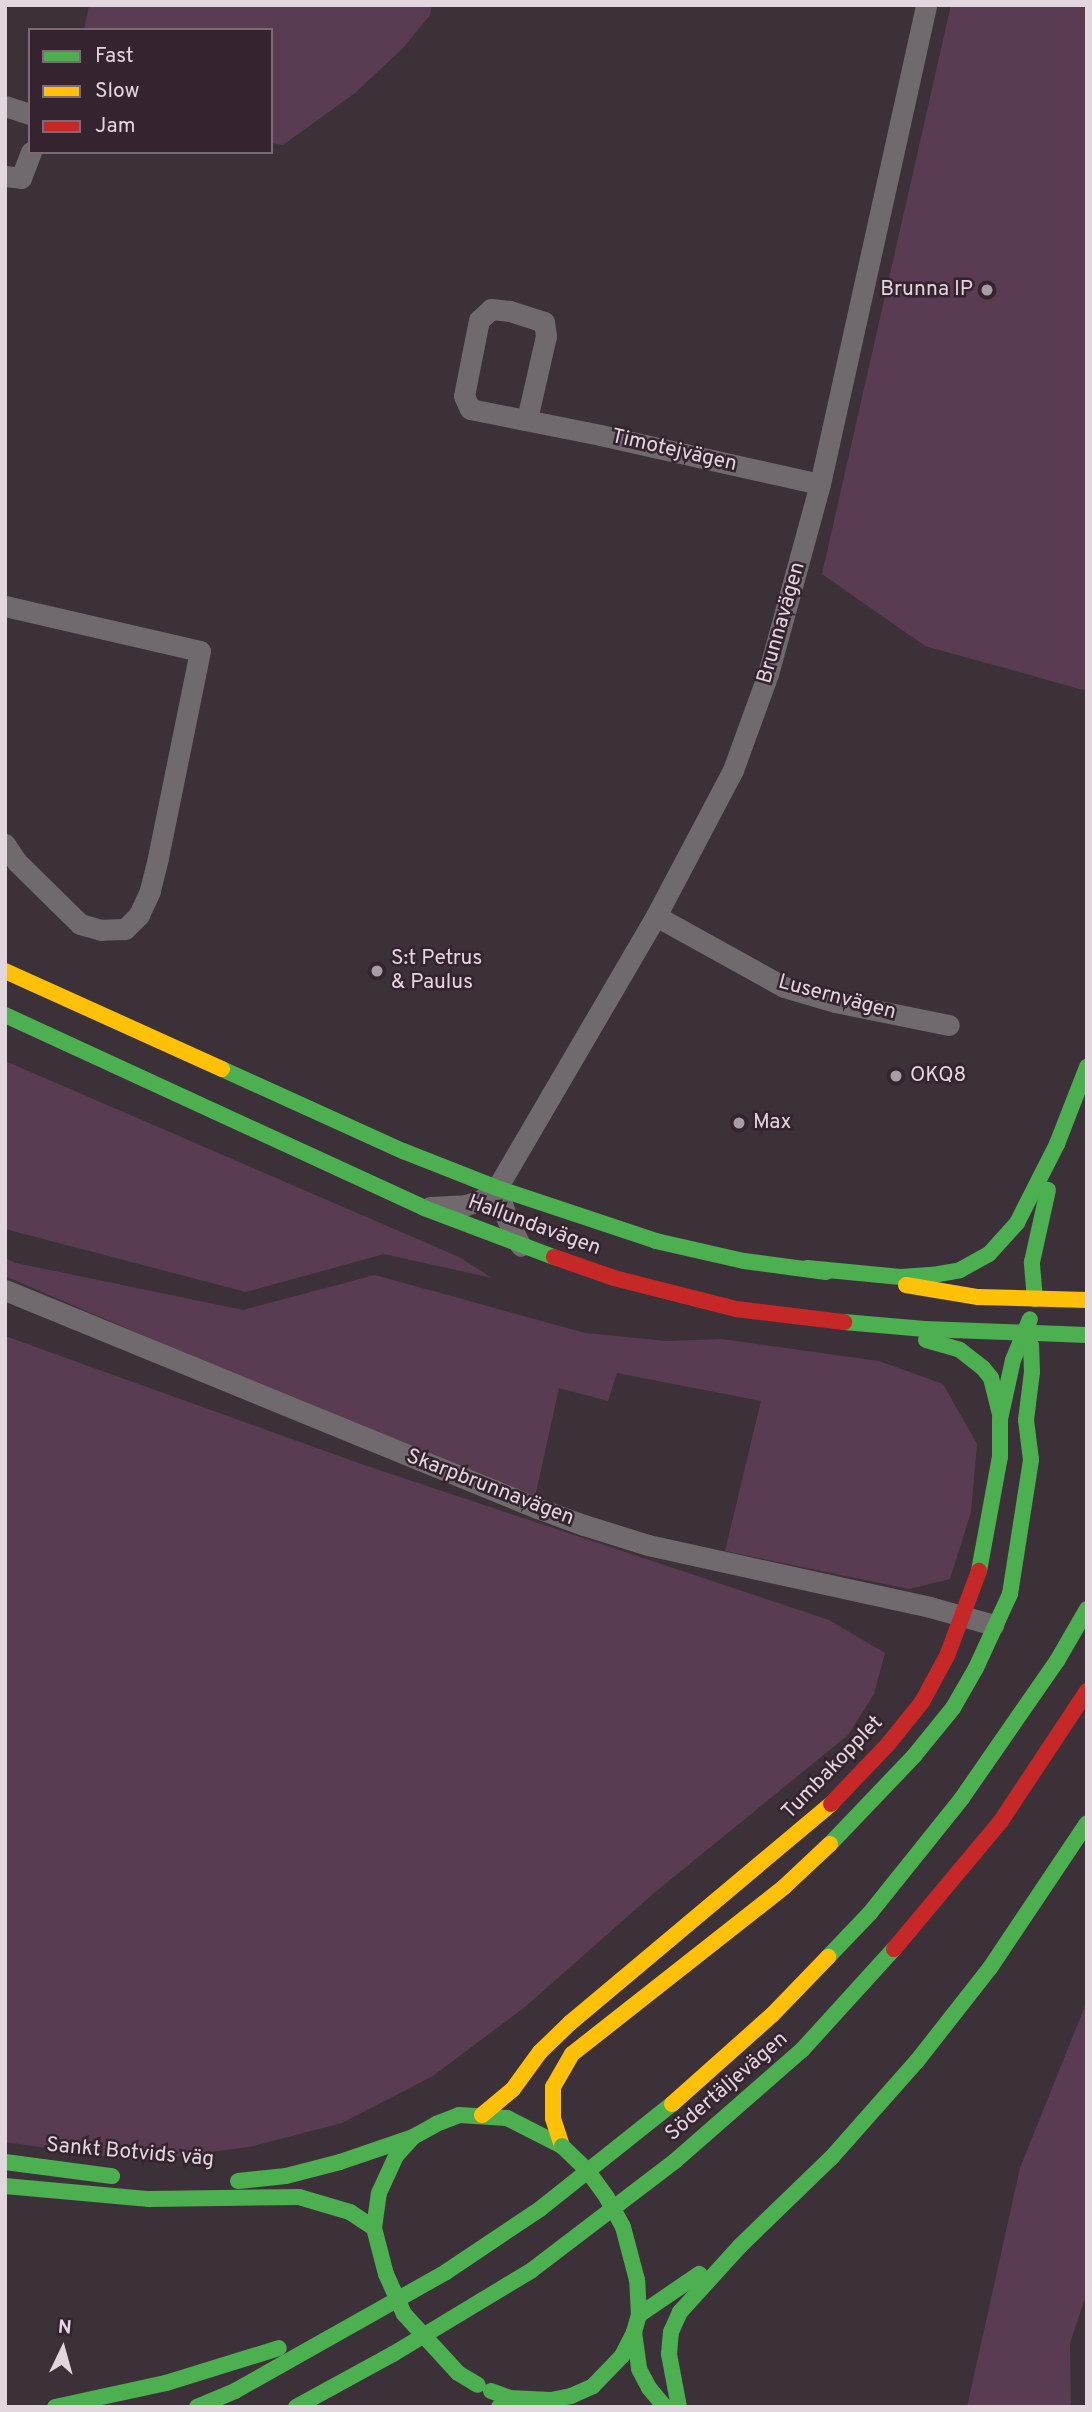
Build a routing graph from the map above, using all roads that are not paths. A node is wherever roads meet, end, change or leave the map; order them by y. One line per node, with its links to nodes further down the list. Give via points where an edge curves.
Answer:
1 (926, 5): 7 (street, Brunnavägen)
2 (5, 106): 3 (street)
3 (28, 113)
4 (30, 154): 5 (street, via 21,177)
5 (5, 176)
6 (527, 419): 6 (street, Timotejvägen, via 470,410 464,396 479,320 491,309 544,322 546,336); 7 (street, Timotejvägen)
7 (820, 484): 10 (street, Brunnavägen, via 768,674 733,769)
8 (5, 606): 9 (street, via 201,651 150,891 139,915 125,929 101,930 80,923)
9 (5, 844)
10 (656, 916): 13 (street, Lusernvägen, via 784,987); 16 (street, Brunnavägen)
11 (5, 971): 16 (main road, Hallundavägen, via 403,1151)
12 (5, 1015): 17 (main road, Hallundavägen)
13 (949, 1025)
14 (1087, 1067): 15 (main road)
15 (1057, 1144): 19 (main road, via 1004,1240 960,1270 901,1277); 21 (main road, Tumbakopplet, via 1032,1262)
16 (497, 1188): 17 (street, via 466,1205); 18 (street); 19 (main road, Hallundavägen, via 656,1241 744,1261)
17 (424, 1208): 18 (main road, Hallundavägen)
18 (521, 1246): 23 (main road, Hallundavägen, via 675,1294)
19 (807, 1268): 21 (main road, Hallundavägen, via 978,1297)
20 (5, 1290): 31 (street, Skarpbrunnavägen, via 584,1525 648,1545)
21 (1035, 1299): 22 (main road, Hallundavägen); 24 (main road, Tumbakopplet)
22 (1087, 1300)
23 (812, 1320): 24 (main road, Hallundavägen); 28 (main road, via 942,1342 960,1350 991,1378)
24 (1026, 1334): 25 (main road, Hallundavägen); 28 (main road, Tumbakopplet, via 1013,1360); 29 (main road, Tumbakopplet, via 1031,1346 1026,1420)
25 (1087, 1335): 26 (main road)
26 (1058, 1353)
27 (1049, 1367): 29 (main road, Tumbakopplet)
28 (1000, 1419): 31 (main road, Tumbakopplet, via 1000,1457 989,1523)
29 (1031, 1460): 32 (main road, Tumbakopplet, via 1010,1594)
30 (1087, 1609): 45 (main road, via 1057,1661 961,1798 870,1913 772,2015 695,2085 540,2208)
31 (965, 1616): 32 (street, Skarpbrunnavägen); 35 (main road, Tumbakopplet, via 922,1702 862,1773 771,1858 570,2023 540,2052 513,2089)
32 (994, 1625): 37 (main road, Tumbakopplet, via 953,1708 828,1847 572,2054 552,2087 553,2118)
33 (1087, 1691): 52 (main road, Södertäljevägen, via 992,1832 923,1918 802,2050 675,2161 532,2270)
34 (1087, 1823): 43 (main road, via 990,1968 917,2061 832,2157)
35 (482, 2115): 36 (main road, Sankt Botvids väg, via 459,2115); 37 (main road, via 524,2124)
36 (413, 2137): 40 (main road, Sankt Botvids väg, via 286,2176); 42 (main road, via 385,2175)
37 (562, 2146): 44 (main road, bridge, via 587,2170 623,2227 637,2280)
38 (5, 2162): 39 (main road, Sankt Botvids väg)
39 (132, 2178)
40 (184, 2182)
41 (5, 2186): 42 (main road, Sankt Botvids väg, via 149,2199 299,2197 350,2212)
42 (374, 2228): 48 (main road, bridge, via 386,2274 404,2314 458,2373)
43 (740, 2246): 44 (main road); 54 (main road, via 680,2312 671,2332 669,2354)
44 (639, 2315): 46 (main road)
45 (361, 2322): 50 (main road, via 166,2383); 51 (main road)
46 (634, 2332): 47 (main road, via 610,2371); 53 (main road, via 639,2369)
47 (571, 2396): 48 (main road); 49 (main road)
48 (504, 2402)
49 (593, 2403)
50 (55, 2407)
51 (197, 2407)
52 (296, 2407)
53 (665, 2407)
54 (679, 2407)

